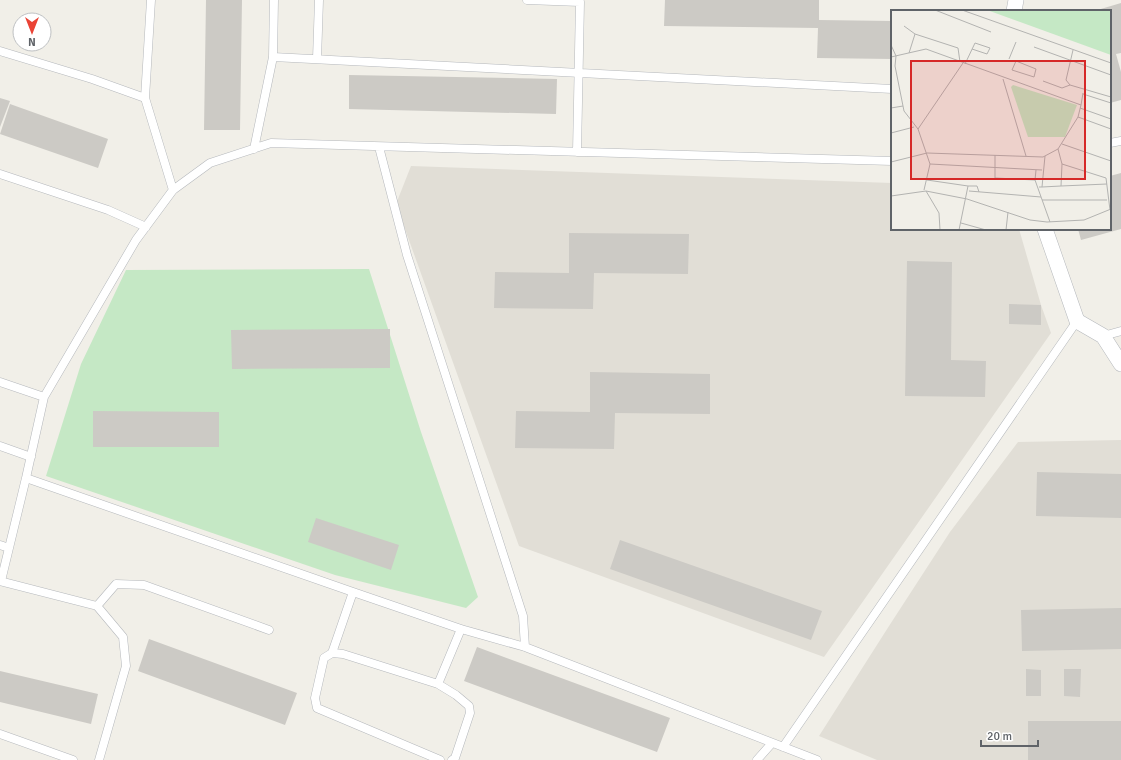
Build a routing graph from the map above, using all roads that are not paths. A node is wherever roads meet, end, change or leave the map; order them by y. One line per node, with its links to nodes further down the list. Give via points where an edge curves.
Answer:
1 (151, 0): 12 (lane)
2 (274, 0): 8 (lane)
3 (319, 0): 9 (lane)
4 (527, 0): 10 (lane, via 580,2)
5 (1016, 0): 6 (street)
6 (1014, 10)
7 (0, 51): 12 (lane)
8 (272, 57): 9 (lane); 16 (lane)
9 (317, 60): 10 (lane)
10 (578, 73): 11 (lane); 17 (lane)
11 (891, 89)
12 (145, 98): 20 (lane)
13 (1121, 141): 14 (lane)
14 (1111, 144)
15 (379, 147): 16 (lane, via 271,143); 17 (lane); 39 (lane, via 407,254 524,616)
16 (254, 149): 20 (lane, via 210,163)
17 (577, 152): 18 (lane)
18 (891, 161)
19 (0, 174): 21 (lane, via 108,210)
20 (173, 190): 21 (lane)
21 (146, 227): 28 (lane)
22 (1044, 230): 23 (street)
23 (1077, 321): 25 (street); 44 (lane)
24 (1121, 331): 25 (lane)
25 (1103, 336): 26 (street)
26 (1121, 364)
27 (0, 382): 28 (lane)
28 (44, 397): 30 (lane)
29 (0, 446): 30 (lane)
30 (31, 457): 31 (lane)
31 (26, 478): 33 (lane); 35 (lane)
32 (0, 545): 33 (lane)
33 (9, 548): 34 (lane)
34 (1, 581): 36 (lane)
35 (353, 592): 37 (lane); 40 (lane)
36 (97, 606): 38 (lane, via 116,584 144,585); 47 (lane, via 123,637 126,666)
37 (461, 628): 39 (lane); 41 (lane)
38 (269, 630)
39 (526, 647): 43 (lane)
40 (332, 654): 41 (lane, via 343,654); 48 (lane, via 324,658 315,698 317,708)
41 (438, 684): 49 (lane, via 469,706 470,713 455,758)
42 (0, 734): 46 (lane)
43 (772, 743): 44 (lane); 50 (lane)
44 (783, 747): 45 (lane)
45 (805, 758): 51 (lane)
46 (73, 760)
47 (99, 760)
48 (440, 760)
49 (452, 760)
50 (757, 760)
51 (817, 760)

